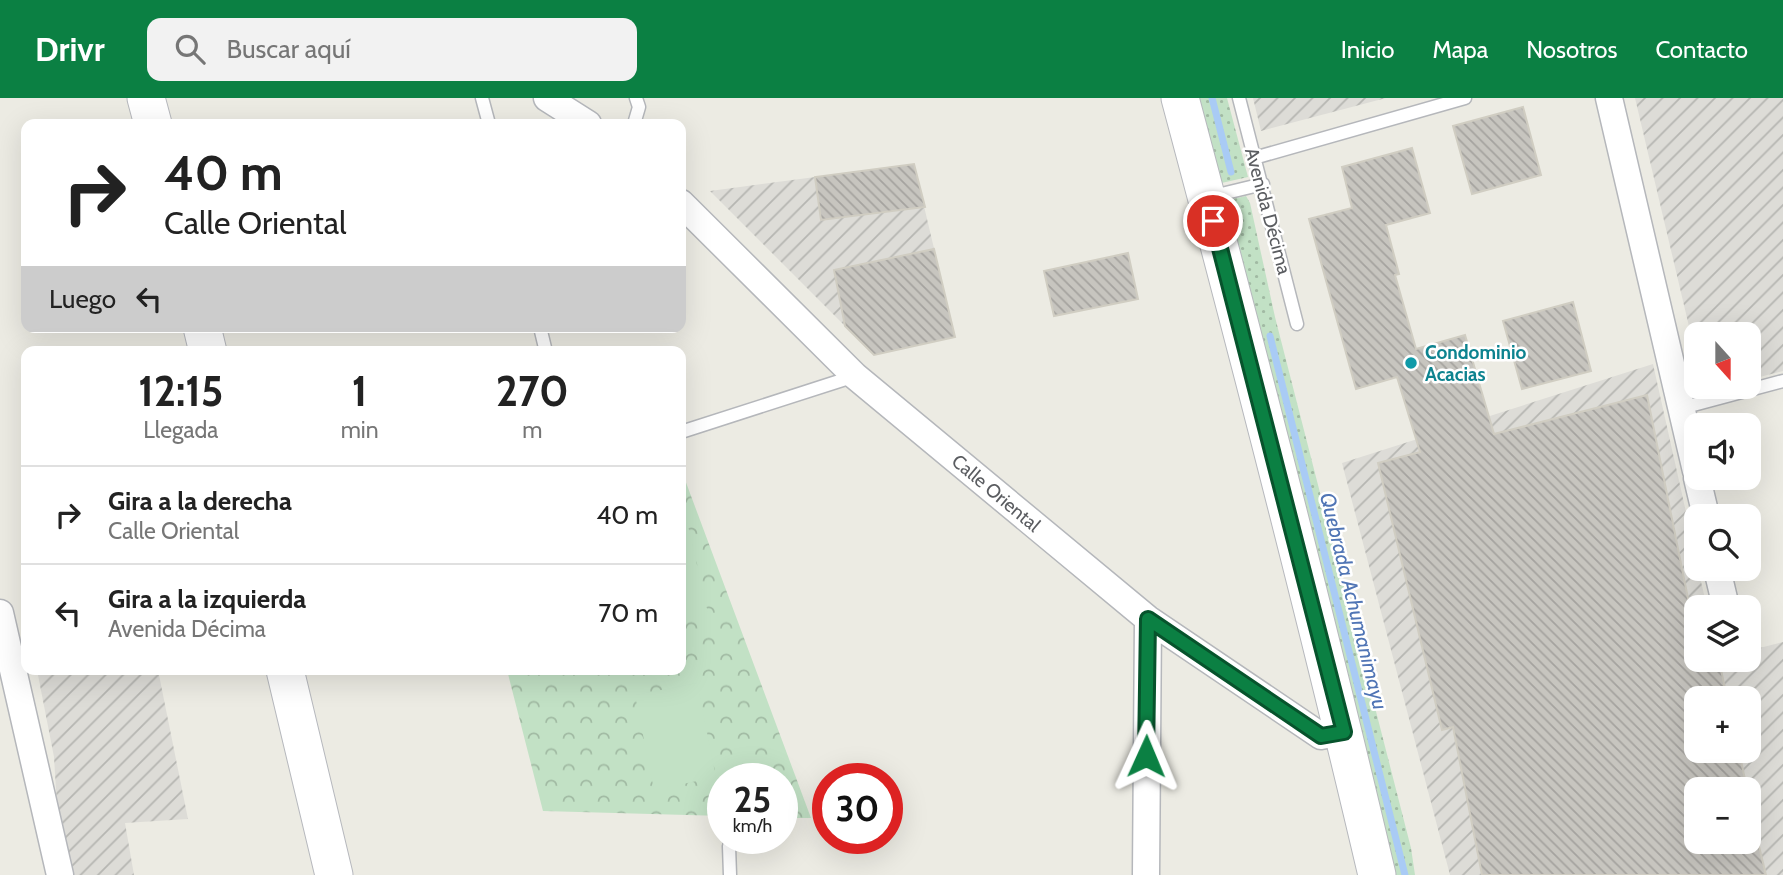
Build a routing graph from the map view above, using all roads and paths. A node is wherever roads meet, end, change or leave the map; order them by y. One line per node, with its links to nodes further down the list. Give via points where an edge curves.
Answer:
1 (146, 98): 9 (main road)
2 (482, 98): 10 (lane)
3 (547, 98): 11 (street)
4 (636, 98): 12 (lane)
5 (1180, 98): 15 (main road)
6 (1239, 98): 13 (lane, Avenida Décima)
7 (1465, 98): 13 (lane)
8 (1609, 98): 20 (street)
9 (152, 119)
10 (488, 119)
11 (580, 119)
12 (635, 119)
13 (1254, 158): 14 (lane, Avenida Décima)
14 (1263, 184): 15 (lane); 17 (lane, Avenida Décima)
15 (1207, 198): 27 (main road)
16 (686, 208): 18 (street, Calle Oriental)
17 (1297, 324)
18 (855, 376): 22 (lane); 24 (street, Calle Oriental)
19 (1783, 381): 20 (lane)
20 (1682, 408): 21 (street)
21 (1684, 417)
22 (686, 430)
23 (0, 613): 25 (street)
24 (1148, 619): 27 (street, Calle Oriental, via 1321,736); 32 (street)
25 (6, 667): 29 (street)
26 (286, 675): 30 (main road)
27 (1344, 732): 33 (main road)
28 (729, 854): 31 (lane)
29 (60, 875)
30 (334, 875)
31 (730, 875)
32 (1146, 875)
33 (1377, 875)

